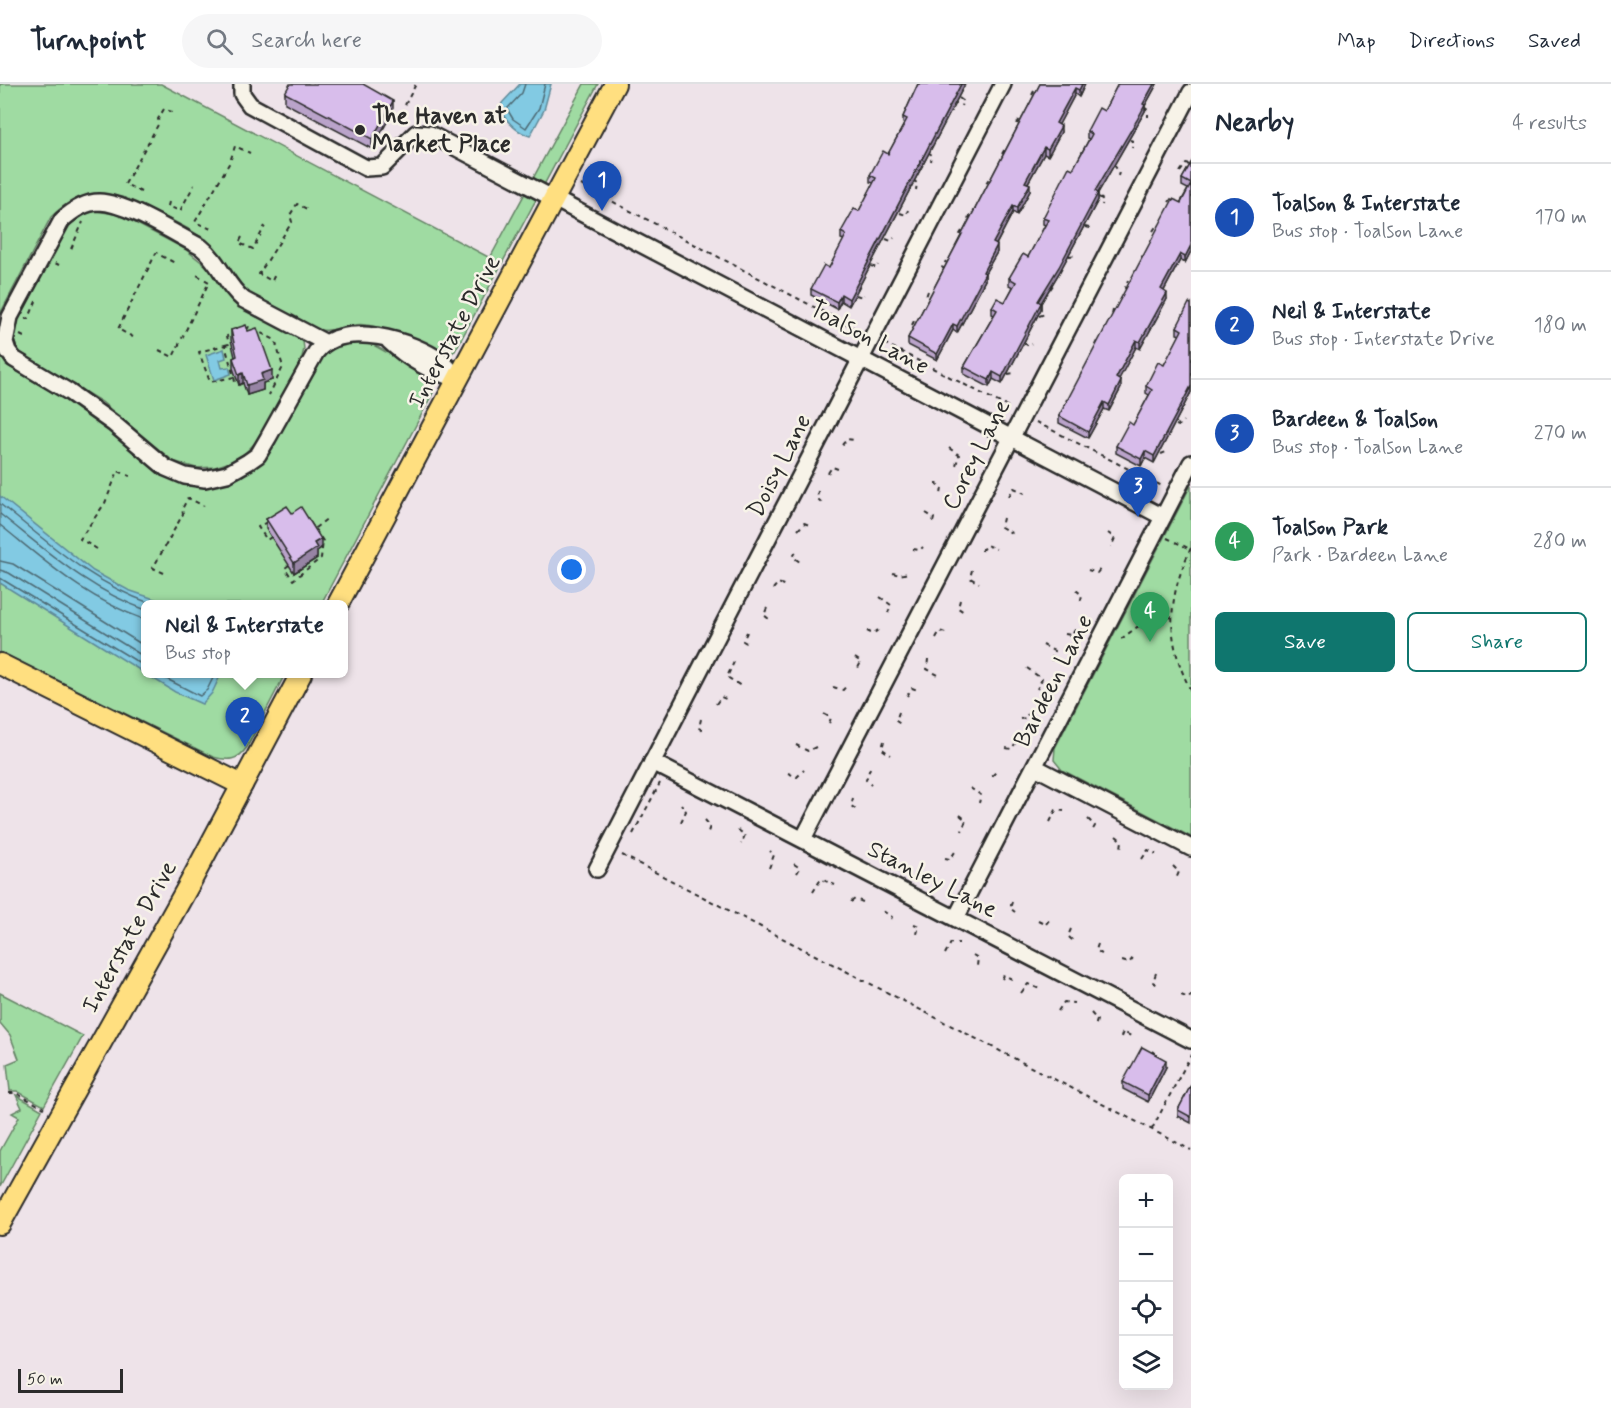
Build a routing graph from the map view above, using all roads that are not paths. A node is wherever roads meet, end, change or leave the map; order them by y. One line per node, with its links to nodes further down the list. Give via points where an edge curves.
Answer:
1 (242, 84): 5 (street, Toalson Lane, via 242,94 250,105 366,168 382,167 416,133 430,134)
2 (615, 84): 5 (main road, Interstate Drive)
3 (1003, 84): 7 (street, Doisy Lane)
4 (1191, 92): 9 (street, Corey Lane)
5 (555, 200): 7 (street, Toalson Lane); 8 (main road, Interstate Drive)
6 (324, 342): 6 (street, via 258,455 228,474 205,479 166,468 69,392 14,359 5,342 10,317 62,220 85,205 98,202 133,213 201,247 217,263 234,293); 8 (street, via 354,333 389,341 416,362)
7 (860, 359): 9 (street, Toalson Lane); 15 (street, Doisy Lane)
8 (458, 379): 12 (main road, Interstate Drive)
9 (1012, 438): 11 (street, Toalson Lane); 18 (street, Corey Lane)
10 (1191, 463): 11 (street, Bardeen Lane)
11 (1163, 517): 16 (street, Bardeen Lane)
12 (340, 600)
13 (0, 664): 17 (main road)
14 (299, 678): 17 (main road, Interstate Drive)
15 (652, 762): 18 (street, Stanley Lane); 20 (street, Doisy Lane)
16 (1035, 767): 19 (street); 21 (street, Bardeen Lane)
17 (242, 785): 23 (main road, Interstate Drive)
18 (803, 839): 21 (street, Stanley Lane)
19 (1191, 848)
20 (597, 869)
21 (956, 918): 22 (street, Stanley Lane)
22 (1191, 1040)
23 (0, 1224)

